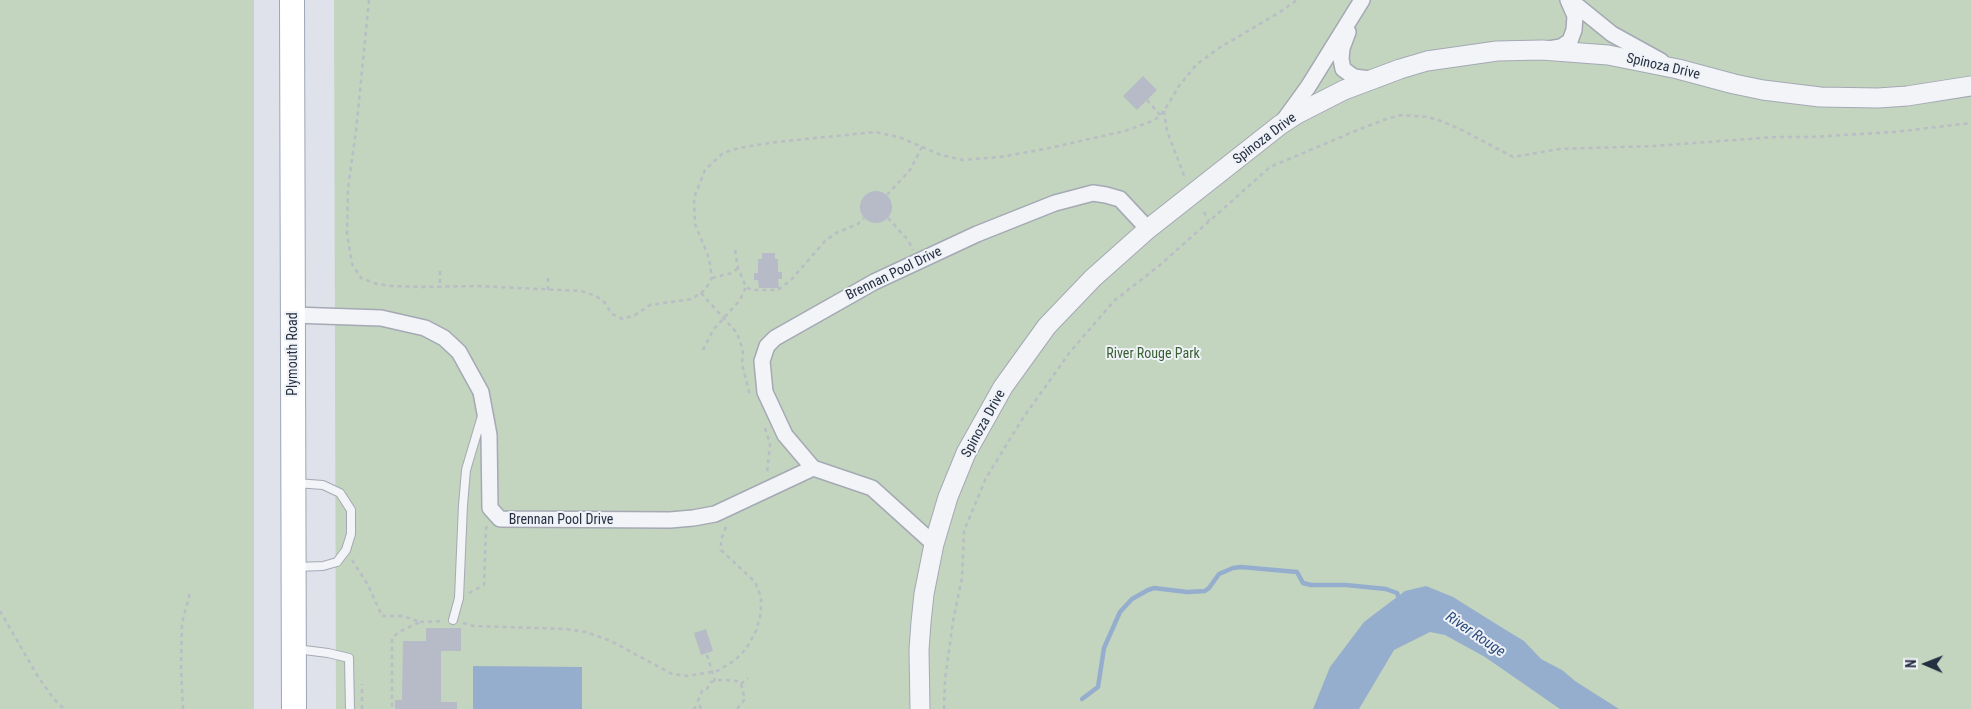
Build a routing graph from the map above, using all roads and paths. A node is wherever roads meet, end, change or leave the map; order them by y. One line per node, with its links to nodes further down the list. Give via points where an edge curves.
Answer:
1 (292, 0): 33 (main road, Plymouth Road)
2 (369, 0): 29 (path, via 348,188 347,234 352,264 361,278 377,284)
3 (1297, 0): 11 (path, via 1196,65)
4 (1362, 0): 8 (street, via 1342,48 1341,60 1343,69 1354,78); 14 (street, via 1308,87)
5 (1569, 0): 6 (street, via 1575,16 1570,40 1561,47); 7 (street, via 1619,38)
6 (1542, 50): 7 (street, Spinoza Drive, via 1608,56); 8 (street, Spinoza Drive, via 1467,54 1427,61)
7 (1678, 68): 9 (street, Spinoza Drive, via 1763,90 1820,97 1907,96)
8 (1370, 79): 14 (street, Spinoza Drive)
9 (1971, 86)
10 (1147, 100): 12 (path)
11 (1164, 111): 12 (path); 16 (path, via 1167,131)
12 (1160, 115): 15 (path, via 1125,131 1000,157 963,160)
13 (1971, 123): 21 (path, via 1894,132 1559,149 1513,157 1441,120 1402,115 1270,167)
14 (1280, 125): 22 (street, Spinoza Drive)
15 (922, 147): 17 (path, via 910,170); 28 (path, via 899,137 875,132 776,142 723,153 705,170 694,198 695,224 709,258)
16 (1187, 182)
17 (886, 195)
18 (1204, 212): 21 (path)
19 (864, 218): 30 (path, via 825,241 784,287 772,290)
20 (888, 218): 24 (path, via 908,240)
21 (1209, 221): 70 (path, via 1114,301 1070,352 986,478 964,531 962,578 945,680)
22 (1148, 229): 24 (street, Brennan Pool Drive, via 1120,200 1093,193 1028,213); 44 (street, Spinoza Drive, via 1071,299 1003,387 966,453)
23 (735, 250): 25 (path)
24 (919, 261): 39 (street, Brennan Pool Drive, via 812,315 767,346 762,361 765,392 786,435)
25 (738, 268): 28 (path); 30 (path)
26 (440, 271): 29 (path)
27 (548, 274): 31 (path)
28 (712, 278): 32 (path)
29 (440, 287): 31 (path)
30 (746, 288): 34 (path)
31 (548, 290): 32 (path, via 581,291 596,296 612,314 623,319 650,305 692,299)
32 (701, 293): 34 (path)
33 (293, 315): 37 (street, Brennan Pool Drive, via 381,318 425,328 444,338 459,352 481,392); 40 (main road, Plymouth Road)
34 (724, 318): 35 (path, via 713,330); 36 (path, via 741,344 743,370)
35 (703, 350)
36 (752, 401)
37 (484, 409): 42 (street, Brennan Pool Drive, via 489,435 490,508); 48 (lane, via 466,470)
38 (764, 426): 41 (path, via 770,444 768,470)
39 (813, 468): 41 (street, Brennan Pool Drive); 44 (street, via 872,488)
40 (294, 483): 45 (lane, via 323,484 340,493 351,510 351,534); 46 (main road, Plymouth Road)
41 (758, 495): 42 (street, Brennan Pool Drive, via 716,514 678,520 500,519)
42 (494, 513): 48 (path, via 486,528 484,585)
43 (732, 522): 54 (path, via 726,527 721,540 722,550 755,582 761,597 761,613 746,649 734,662)
44 (934, 544): 69 (street, Spinoza Drive, via 921,622)
45 (346, 550): 46 (lane, via 337,562); 51 (path, via 368,585 382,616 403,616)
46 (294, 567): 52 (main road, Plymouth Road)
47 (190, 593): 61 (path, via 182,623)
48 (459, 598): 50 (lane)
49 (0, 611): 60 (path, via 37,675)
50 (453, 620): 51 (path); 54 (path, via 473,626 586,632 611,641 672,674 687,676)
51 (420, 622): 65 (path, via 392,638)
52 (294, 649): 62 (main road, Plymouth Road); 63 (lane, via 349,658)
53 (707, 655): 54 (path)
54 (712, 672): 56 (path)
55 (748, 678): 58 (path)
56 (715, 680): 58 (path, via 733,680); 59 (path, via 702,691)
57 (362, 684): 64 (path)
58 (741, 684): 68 (path, via 744,699)
59 (699, 705): 66 (path); 67 (path)
60 (64, 709)
61 (183, 709)
62 (294, 709)
63 (350, 709)
64 (362, 709)
65 (392, 709)
66 (693, 709)
67 (702, 709)
68 (737, 709)
69 (920, 709)
70 (944, 709)

